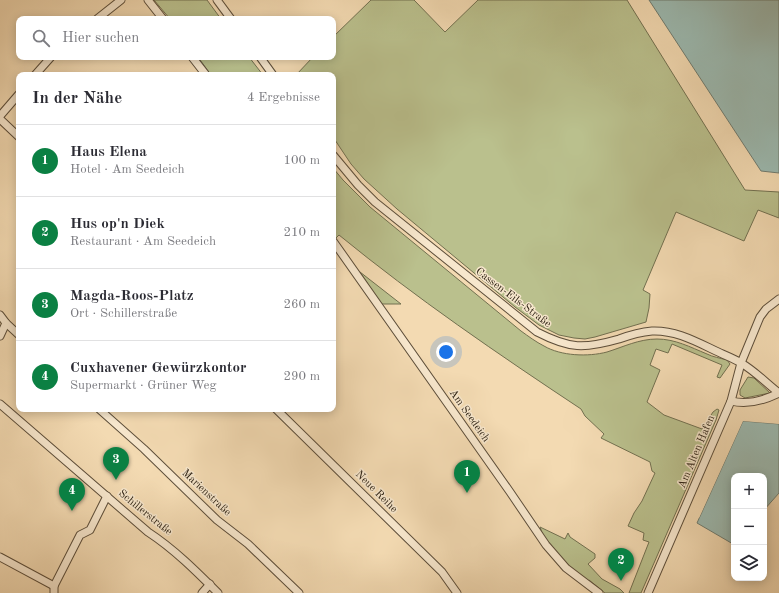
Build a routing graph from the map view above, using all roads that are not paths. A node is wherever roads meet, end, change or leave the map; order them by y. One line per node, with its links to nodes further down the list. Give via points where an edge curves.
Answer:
1 (121, 0): 4 (street)
2 (148, 0): 5 (street)
3 (217, 0): 6 (street)
4 (101, 16)
5 (161, 16)
6 (229, 16)
7 (48, 60): 10 (street)
8 (194, 60): 11 (street)
9 (262, 60): 12 (street)
10 (38, 72)
11 (204, 72)
12 (271, 72)
13 (16, 98): 14 (street)
14 (0, 118): 15 (street)
15 (16, 134)
16 (336, 159): 23 (street, Cassen-Eils-Straße, via 358,185 393,218 537,332 555,342 582,347 596,346 639,332 666,332 690,338)
17 (336, 245): 37 (street, Am Seedeich, via 546,545 566,568)
18 (779, 299): 23 (street, Am Alten Hafen, via 760,317)
19 (0, 315): 20 (street)
20 (6, 323): 21 (street); 22 (street)
21 (16, 332)
22 (0, 336)
23 (741, 363): 24 (street); 25 (street, Am Alten Hafen)
24 (779, 393): 25 (street, via 764,400 740,403)
25 (731, 401): 38 (street, Am Alten Hafen)
26 (0, 404): 29 (street, Schillerstraße)
27 (102, 412): 35 (street, Marienstraße)
28 (279, 412): 36 (street, Neue Reihe, via 442,572)
29 (107, 496): 31 (street, Schillerstraße); 32 (street, via 90,530 80,535)
30 (0, 557): 32 (street)
31 (210, 584): 33 (street); 34 (street, Schillerstraße)
32 (54, 590)
33 (202, 593)
34 (218, 593)
35 (299, 593)
36 (457, 593)
37 (599, 593)
38 (648, 593)

